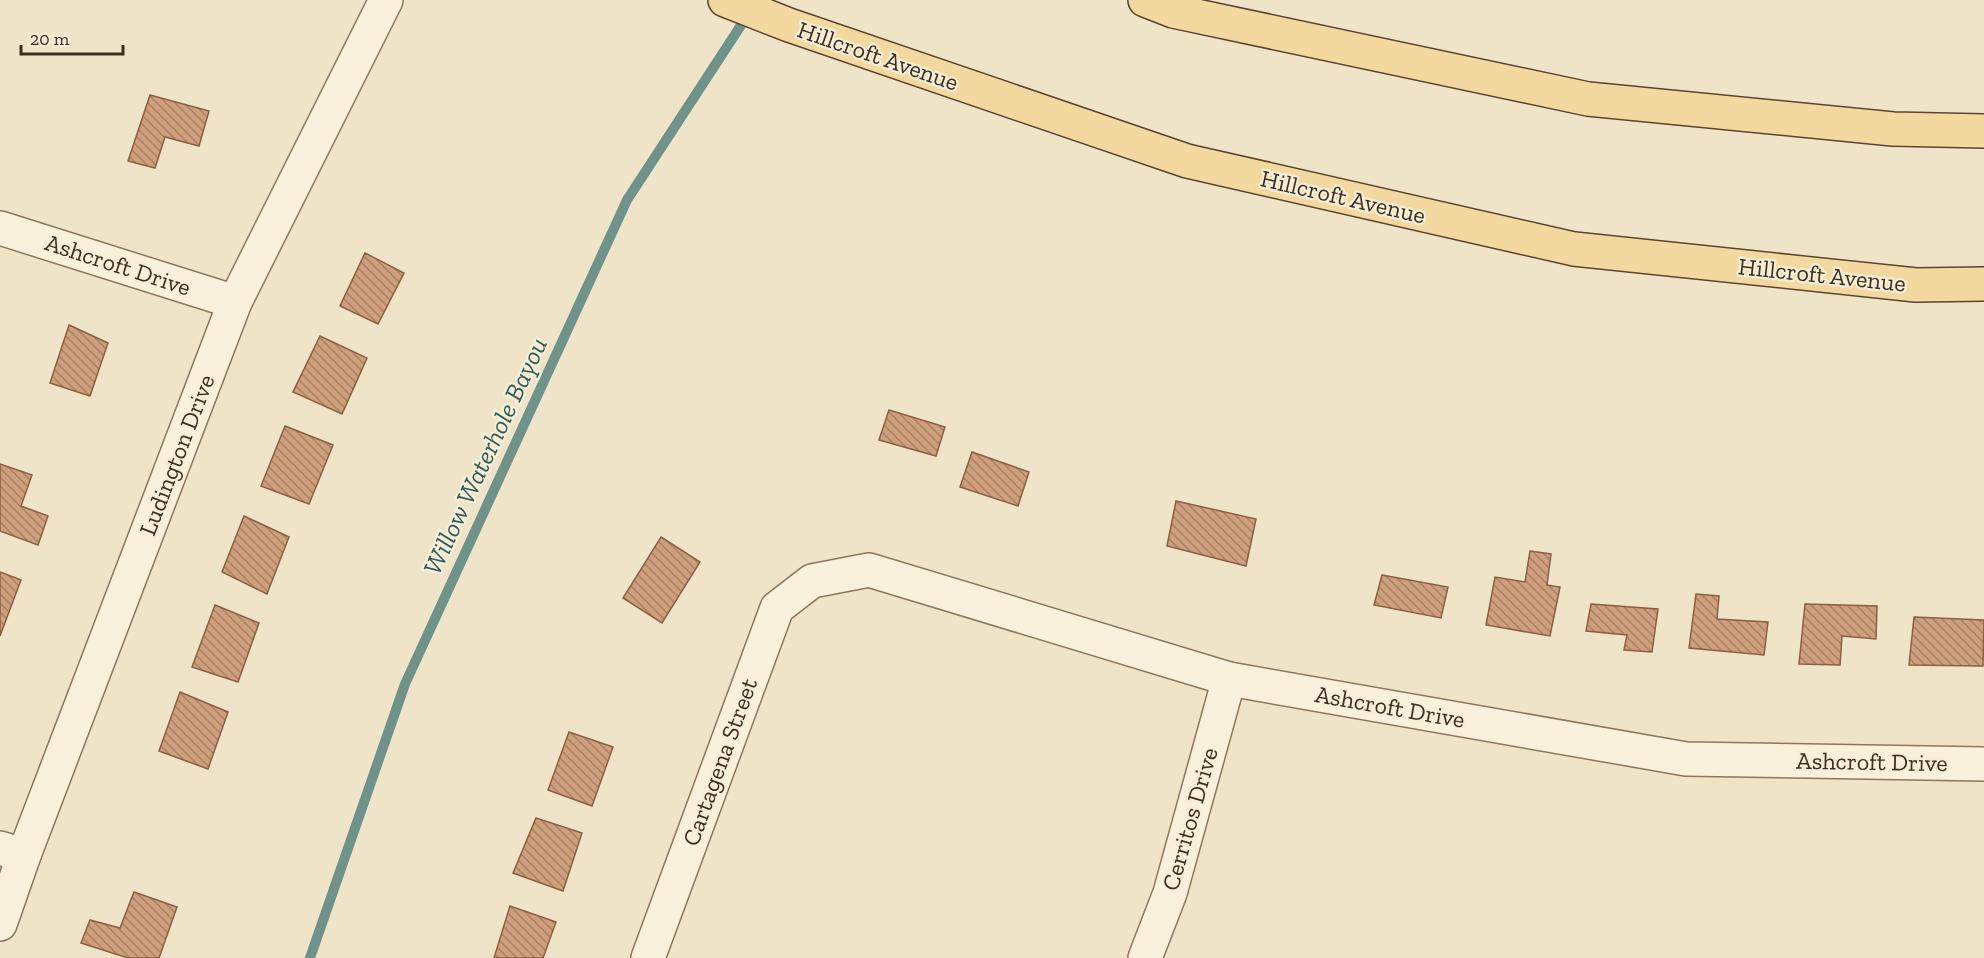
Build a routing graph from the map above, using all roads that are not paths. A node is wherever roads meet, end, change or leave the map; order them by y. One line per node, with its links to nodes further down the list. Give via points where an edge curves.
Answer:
1 (386, 0): 7 (street, Ludington Drive)
2 (725, 0): 6 (main road, Hillcroft Avenue, via 1187,162 1574,249 1916,285)
3 (1145, 0): 4 (main road, via 1173,11 1588,99 1893,129)
4 (1984, 131)
5 (0, 228): 7 (street, Ashcroft Drive)
6 (1984, 284)
7 (235, 302): 11 (street, Ludington Drive)
8 (812, 581): 9 (street, Ashcroft Drive, via 869,570); 13 (street, Cartagena Street, via 777,608)
9 (1229, 679): 10 (street, Ashcroft Drive, via 1686,759); 14 (street, Cerritos Drive, via 1170,893)
10 (1984, 764)
11 (12, 851): 12 (street, Ludington Drive)
12 (0, 924)
13 (648, 958)
14 (1145, 958)

